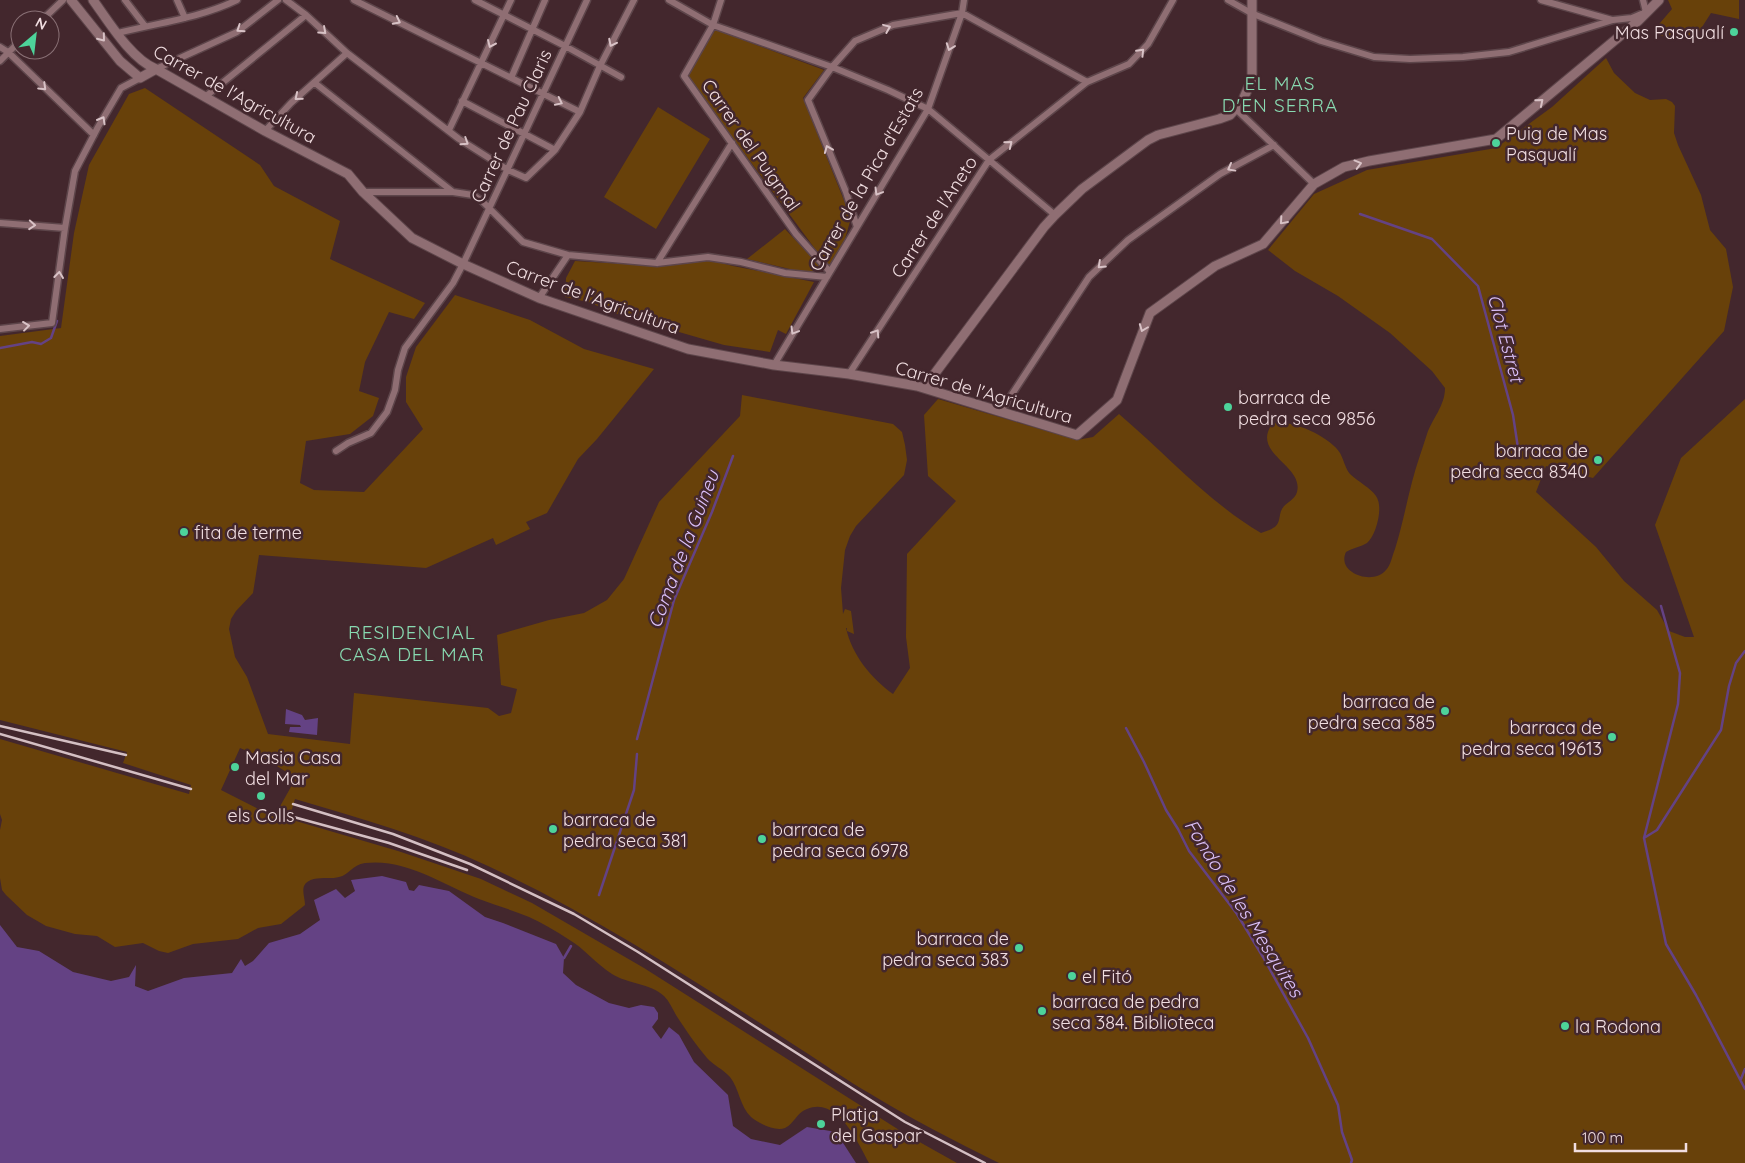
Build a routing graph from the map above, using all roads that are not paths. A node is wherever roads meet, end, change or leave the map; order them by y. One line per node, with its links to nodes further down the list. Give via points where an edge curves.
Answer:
1 (62, 0): 24 (street)
2 (71, 0): 46 (street, one-way to 46, via 120,61)
3 (92, 0): 35 (street, Carrer de l'Agricultura)
4 (125, 0): 33 (street)
5 (178, 0): 30 (street)
6 (278, 0): 44 (street, one-way to 44, via 237,32)
7 (286, 0): 28 (street)
8 (354, 0): 41 (street, one-way to 41)
9 (474, 0): 29 (street)
10 (511, 0): 29 (street)
11 (545, 0): 34 (street)
12 (587, 0): 36 (street, Carrer de Pau Claris)
13 (634, 0): 42 (street, one-way to 42)
14 (670, 0): 32 (street)
15 (721, 0): 32 (street, Carrer del Puigmal)
16 (964, 0): 26 (street, Carrer de la Pica d'Estats)
17 (1173, 0): 48 (street, Carrer de l'Aneto, one-way to 17, via 1129,64 1148,44)
18 (1228, 0): 27 (street)
19 (1252, 0): 27 (street)
20 (1541, 0): 31 (street)
21 (1643, 0): 25 (street)
22 (1659, 0): 25 (street)
23 (232, 1): 30 (street)
24 (52, 10)
25 (1646, 12): 31 (street, via 1632,18); 65 (street, one-way to 25, via 1344,167 1368,161 1496,139)
26 (962, 13): 43 (street, one-way to 26, via 855,41 893,25); 48 (street); 53 (street, Carrer de la Pica d'Estats, one-way to 53)
27 (1251, 13): 31 (street, via 1374,57 1410,59 1509,52); 54 (street, via 1252,79 1248,93)
28 (306, 15): 39 (street, one-way to 39); 51 (street)
29 (504, 16): 34 (street); 41 (street, one-way to 41)
30 (185, 18): 33 (street)
31 (1613, 20)
32 (713, 25): 43 (street); 60 (street, Carrer del Puigmal, via 684,76)
33 (145, 26): 35 (street)
34 (532, 30): 36 (street); 47 (street)
35 (118, 33): 44 (street, Carrer de l'Agricultura, via 137,57)
36 (565, 46): 42 (street); 50 (street, Carrer de Pau Claris)
37 (0, 47): 38 (street)
38 (8, 52): 40 (street); 58 (street, one-way to 58)
39 (347, 53): 49 (street); 56 (street)
40 (0, 61)
41 (482, 64): 47 (street); 52 (street)
42 (600, 66): 45 (street); 55 (street)
43 (832, 67): 53 (street); 71 (street, one-way to 43, via 808,100)
44 (156, 69): 46 (street); 51 (street, Carrer de l'Agricultura)
45 (621, 77)
46 (140, 78): 58 (street, one-way to 46, via 121,88)
47 (511, 78): 50 (street)
48 (1087, 82): 63 (street, Carrer de l'Aneto, one-way to 48)
49 (315, 83): 57 (street, one-way to 57); 67 (street)
50 (542, 94): 55 (street, one-way to 55); 59 (street, Carrer de Pau Claris)
51 (206, 97): 57 (street, Carrer de l'Agricultura)
52 (462, 101): 56 (street); 59 (street)
53 (928, 109): 63 (street); 71 (street, Carrer de la Pica d'Estats, one-way to 71)
54 (1236, 109): 61 (street); 69 (street, via 1219,119 1148,140 1082,189)
55 (580, 112): 62 (street)
56 (449, 130): 64 (street, one-way to 64)
57 (265, 131): 66 (street, Carrer de l'Agricultura, via 348,174)
58 (94, 135): 72 (street, via 76,171)
59 (525, 135): 62 (street); 64 (street, Carrer de Pau Claris)
60 (732, 144): 74 (street); 76 (street, Carrer del Puigmal)
61 (1274, 145): 65 (street); 82 (street, one-way to 82, via 1220,174 1128,240 1089,277)
62 (555, 150): 64 (street, via 526,178)
63 (989, 160): 69 (street); 80 (street, Carrer de l'Aneto, one-way to 63)
64 (508, 170): 68 (street, Carrer de Pau Claris)
65 (1314, 184): 82 (street, Carrer de l'Agricultura, one-way to 82, via 1263,244 1215,266 1150,313 1117,400 1077,435)
66 (363, 192): 67 (street); 75 (street, Carrer de l'Agricultura, via 412,238)
67 (453, 192): 68 (street, via 473,195)
68 (490, 207): 73 (street, via 523,242); 75 (street, Carrer de Pau Claris)
69 (1055, 215): 81 (street)
70 (0, 223): 72 (street, one-way to 72)
71 (857, 227): 76 (street, Carrer de la Pica d'Estats)
72 (65, 228): 78 (street, one-way to 72, via 52,323)
73 (568, 255): 74 (street); 77 (street)
74 (657, 263): 76 (street, via 708,257 785,273)
75 (464, 264): 77 (street, Carrer de l'Agricultura); 83 (street, Carrer de Pau Claris, via 405,348 387,412 371,433)
76 (828, 275): 79 (street, Carrer de la Pica d'Estats, one-way to 79)
77 (539, 298): 79 (street, Carrer de l'Agricultura, via 688,349)
78 (0, 329)
79 (774, 365): 80 (street, Carrer de l'Agricultura)
80 (849, 374): 81 (street, Carrer de l'Agricultura)
81 (924, 388): 82 (street, Carrer de l'Agricultura)
82 (1001, 412)
83 (336, 451)

